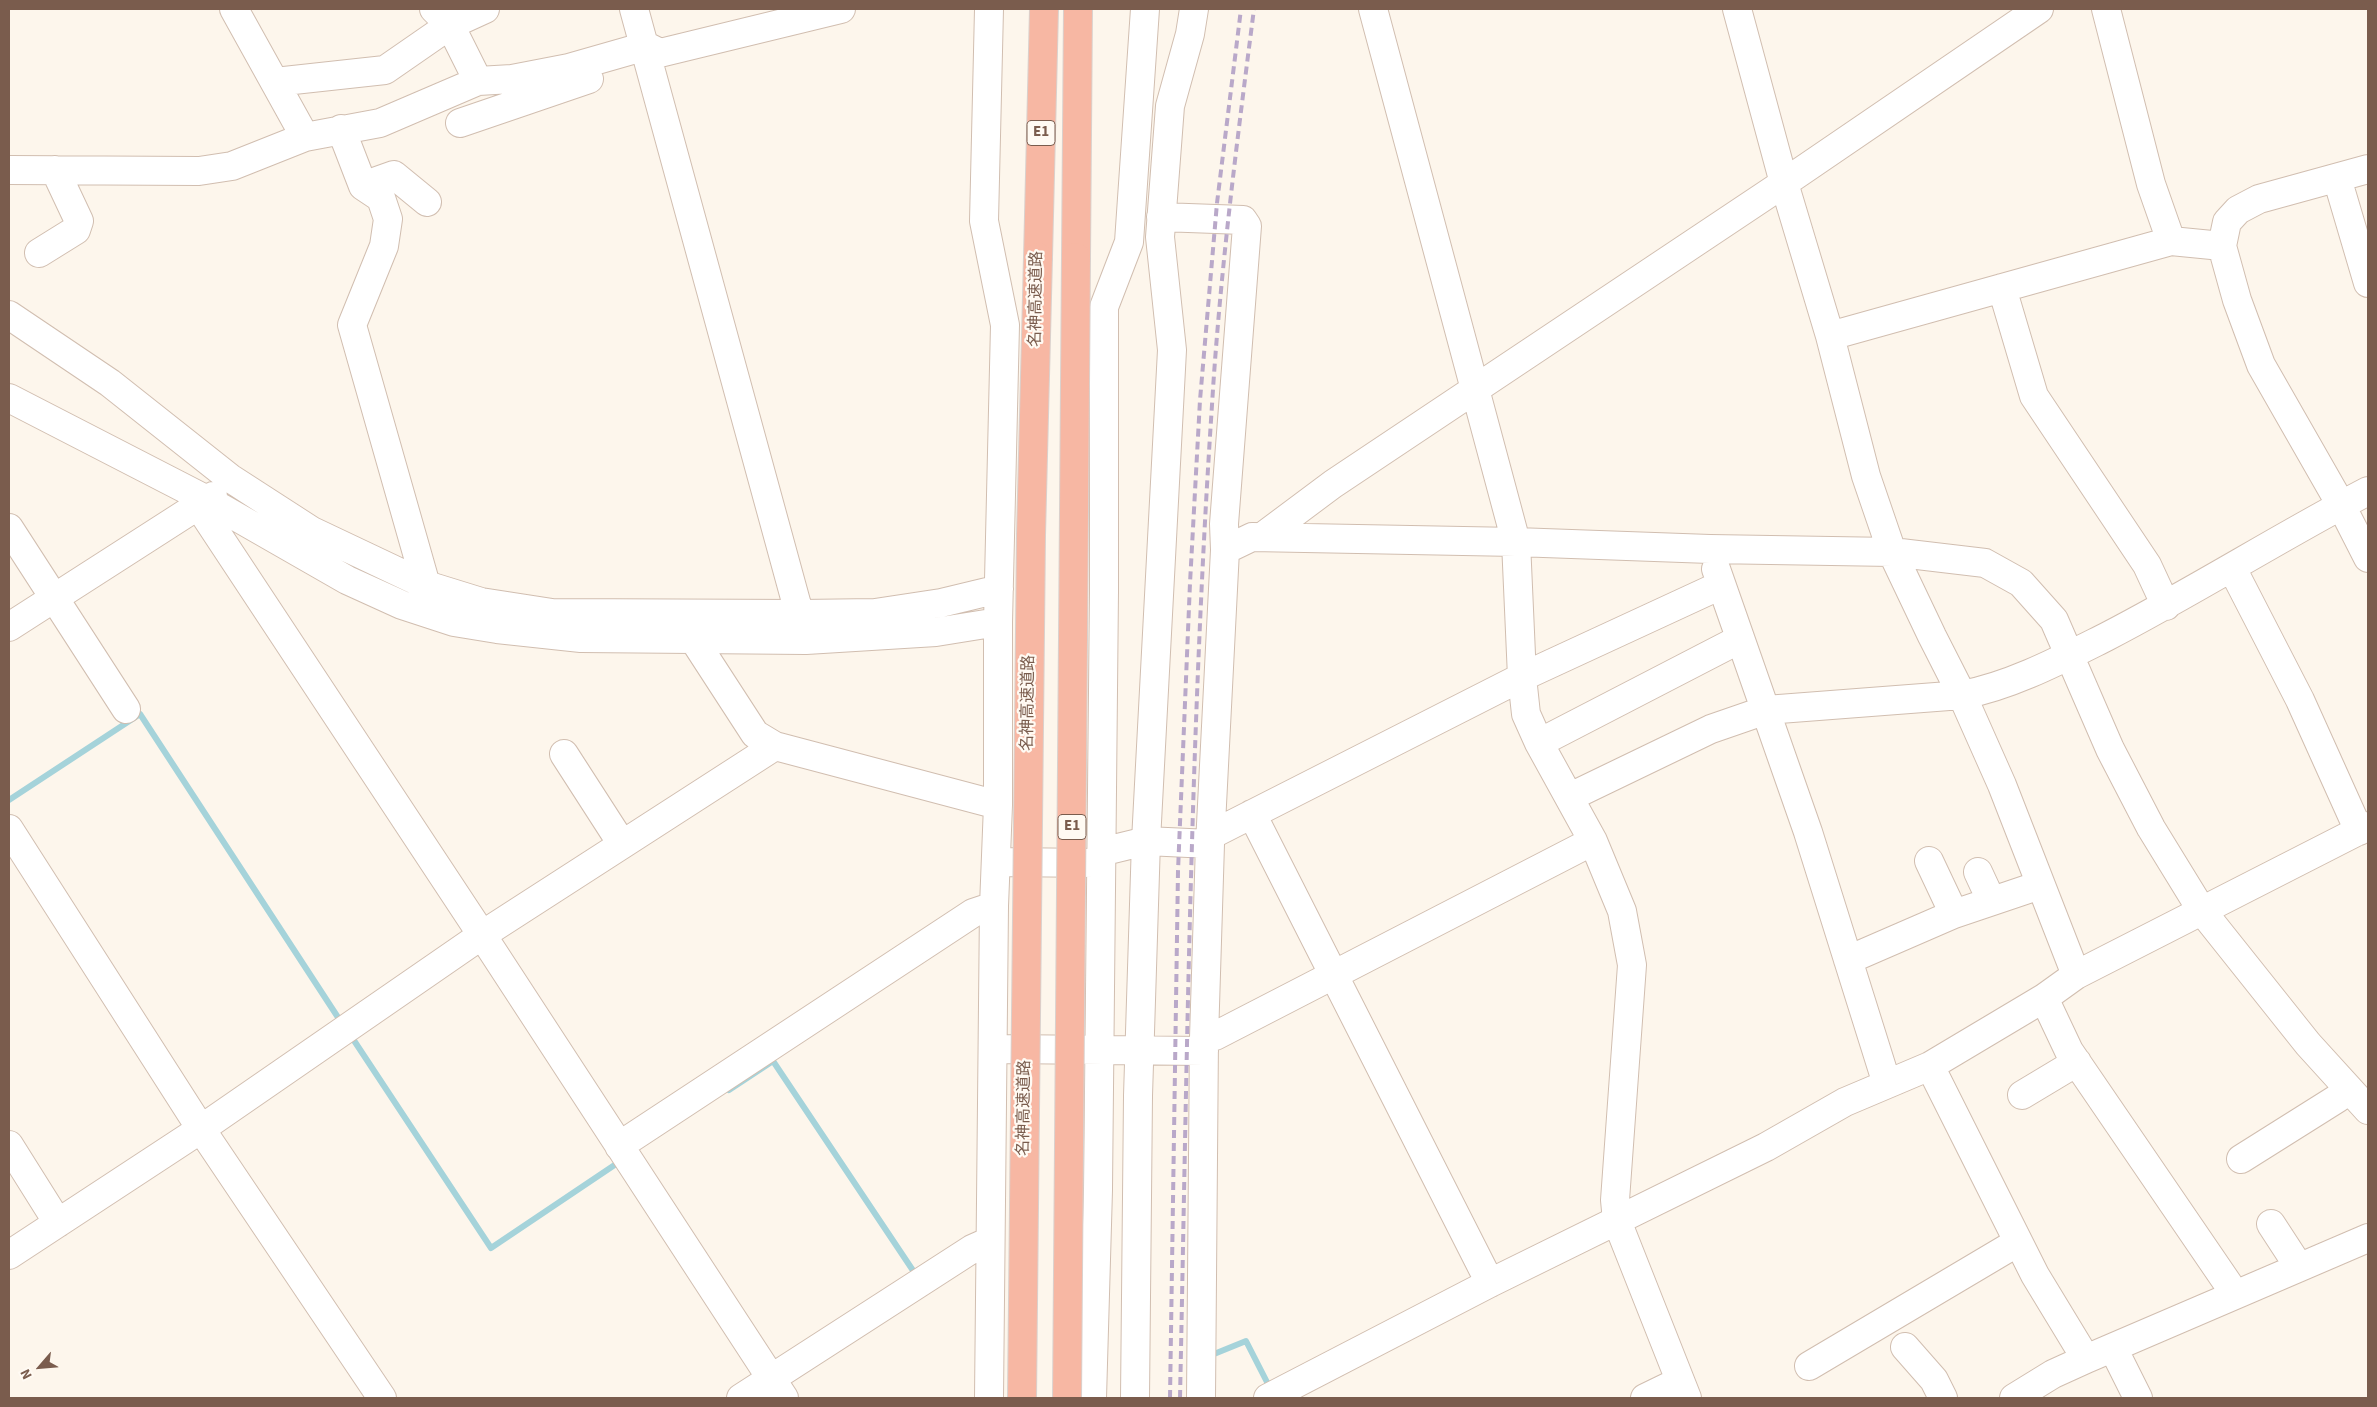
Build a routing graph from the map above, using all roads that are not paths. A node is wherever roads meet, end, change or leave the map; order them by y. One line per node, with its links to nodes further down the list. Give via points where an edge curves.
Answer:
1 (234, 9): 17 (street)
2 (485, 9): 14 (street)
3 (634, 9): 15 (street)
4 (841, 9): 15 (street, via 660,52)
5 (989, 9): 52 (street, via 984,221 1005,325)
6 (1044, 9): 126 (highway, 名神高速道路 / E1, bridge, via 1031,535)
7 (1078, 9): 127 (highway, E1, bridge)
8 (1145, 9): 78 (street, via 1129,242 1104,306)
9 (1194, 9): 28 (street, via 1170,106)
10 (1373, 9): 36 (street)
11 (1737, 9): 25 (street)
12 (2038, 9): 25 (street)
13 (2106, 9): 29 (street, via 2151,184)
14 (442, 17): 16 (street); 17 (street, via 385,70)
15 (647, 52): 16 (street, via 512,79); 18 (street); 58 (street)
16 (478, 81): 19 (street, via 380,123)
17 (275, 82): 20 (street)
18 (460, 123)
19 (341, 129): 20 (street); 26 (street)
20 (305, 138): 23 (street, via 232,166 199,171)
21 (2368, 169): 24 (street)
22 (9, 170): 23 (street)
23 (55, 170): 31 (street, via 79,220 76,230)
24 (2337, 178): 30 (street, via 2259,199 2238,210 2227,222); 32 (street)
25 (1784, 183): 35 (street); 36 (street)
26 (363, 186): 27 (street, via 394,175); 51 (street, via 382,198 388,219 384,246 352,325)
27 (427, 202)
28 (1161, 217): 46 (street, via 1243,220 1247,226 1224,524); 75 (street, via 1160,237 1172,350)
29 (2171, 241): 30 (street); 33 (street)
30 (2222, 246): 41 (street, via 2237,300 2262,364)
31 (39, 253)
32 (2368, 283)
33 (2002, 288): 35 (street); 54 (street, via 2034,396 2147,565)
34 (9, 314): 38 (street, via 110,383)
35 (1830, 336): 47 (street, via 1866,476)
36 (1475, 389): 43 (street, via 1332,484); 44 (street)
37 (9, 398): 40 (street)
38 (230, 478): 40 (street); 51 (street, via 312,531)
39 (2368, 491): 41 (street)
40 (204, 503): 53 (street); 55 (street, via 347,580 402,606); 87 (street)
41 (2341, 505): 48 (street); 49 (street)
42 (9, 528): 53 (street)
43 (1262, 537): 44 (street); 46 (street, via 1252,537)
44 (1516, 542): 45 (street); 62 (street)
45 (1710, 549): 47 (street); 50 (street)
46 (1225, 550): 74 (street)
47 (1892, 552): 61 (street, via 1985,563 2021,583 2054,620); 63 (street)
48 (2368, 558)
49 (2232, 568): 54 (street); 72 (street)
50 (1721, 585): 59 (street); 62 (street)
51 (426, 586): 55 (street); 58 (street, via 481,602 552,613)
52 (999, 589): 56 (street); 58 (street, via 941,603)
53 (54, 599): 57 (street); 64 (street)
54 (2166, 606): 61 (street)
55 (423, 612): 60 (street, via 454,622 581,638)
56 (998, 622): 58 (street, via 936,632); 70 (street)
57 (9, 627)
58 (804, 627): 60 (street)
59 (1740, 639): 65 (street); 66 (street)
60 (694, 640): 67 (street, via 755,734)
61 (2068, 656): 63 (street, via 1983,691); 85 (street, via 2151,828)
62 (1522, 677): 66 (street, via 1526,714); 71 (street)
63 (1962, 695): 65 (street); 82 (street, via 2002,785)
64 (126, 709)
65 (1766, 710): 69 (street, via 1711,729); 88 (street)
66 (1539, 743): 69 (street)
67 (775, 746): 70 (street); 77 (street)
68 (564, 754): 77 (street)
69 (1570, 797): 76 (street)
70 (998, 805): 80 (street)
71 (1252, 814): 74 (street); 89 (street)
72 (2363, 828): 85 (street)
73 (9, 829): 102 (street)
74 (1210, 839): 75 (street); 92 (street)
75 (1146, 841): 78 (street); 95 (street)
76 (1593, 841): 89 (street); 106 (street, via 1622,911 1632,966 1615,1200)
77 (622, 844): 87 (street)
78 (1101, 857): 80 (street); 94 (street)
79 (1929, 861): 86 (street)
80 (996, 862): 84 (street)
81 (1978, 872): 83 (street)
82 (2040, 885): 83 (street); 90 (street)
83 (1991, 900): 86 (street)
84 (994, 906): 93 (street); 104 (street, via 972,913)
85 (2202, 911): 90 (street); 99 (street)
86 (1954, 914): 88 (street)
87 (482, 935): 102 (street); 104 (street)
88 (1848, 960): 98 (street)
89 (1333, 973): 92 (street); 114 (street)
90 (2076, 975): 91 (street)
91 (2044, 998): 96 (street); 97 (street)
92 (1204, 1045): 95 (street); 130 (street)
93 (993, 1049): 94 (street); 110 (street)
94 (1100, 1050): 95 (street); 128 (street)
95 (1139, 1051): 129 (street)
96 (2077, 1062): 100 (street); 115 (street)
97 (1930, 1066): 98 (street); 111 (street)
98 (1887, 1084): 106 (street, via 1845,1102 1766,1147)
99 (2346, 1087): 101 (street); 105 (street, via 2338,1098)
100 (2022, 1095)
101 (2368, 1110)
102 (202, 1129): 107 (street); 123 (street)
103 (9, 1146): 107 (street)
104 (619, 1146): 120 (street)
105 (2241, 1159)
106 (1617, 1221): 114 (street); 121 (street)
107 (58, 1223): 112 (street)
108 (2270, 1224): 113 (street)
109 (2368, 1238): 113 (street)
110 (990, 1242): 120 (street, via 972,1249); 125 (street)
111 (2018, 1242): 118 (street); 119 (street)
112 (9, 1255)
113 (2299, 1268): 115 (street)
114 (1490, 1283): 122 (street)
115 (2235, 1294): 117 (street)
116 (1905, 1346): 132 (street, via 1934,1380)
117 (2113, 1348): 118 (street); 134 (street)
118 (2086, 1359): 133 (street, via 2053,1374)
119 (1809, 1366)
120 (777, 1388): 124 (street)
121 (1684, 1390): 131 (street)
122 (1281, 1395)
123 (382, 1398)
124 (741, 1398)
125 (989, 1398)
126 (1022, 1398)
127 (1067, 1398)
128 (1092, 1398)
129 (1135, 1398)
130 (1201, 1398)
131 (1645, 1398)
132 (1942, 1398)
133 (2014, 1398)
134 (2138, 1398)

